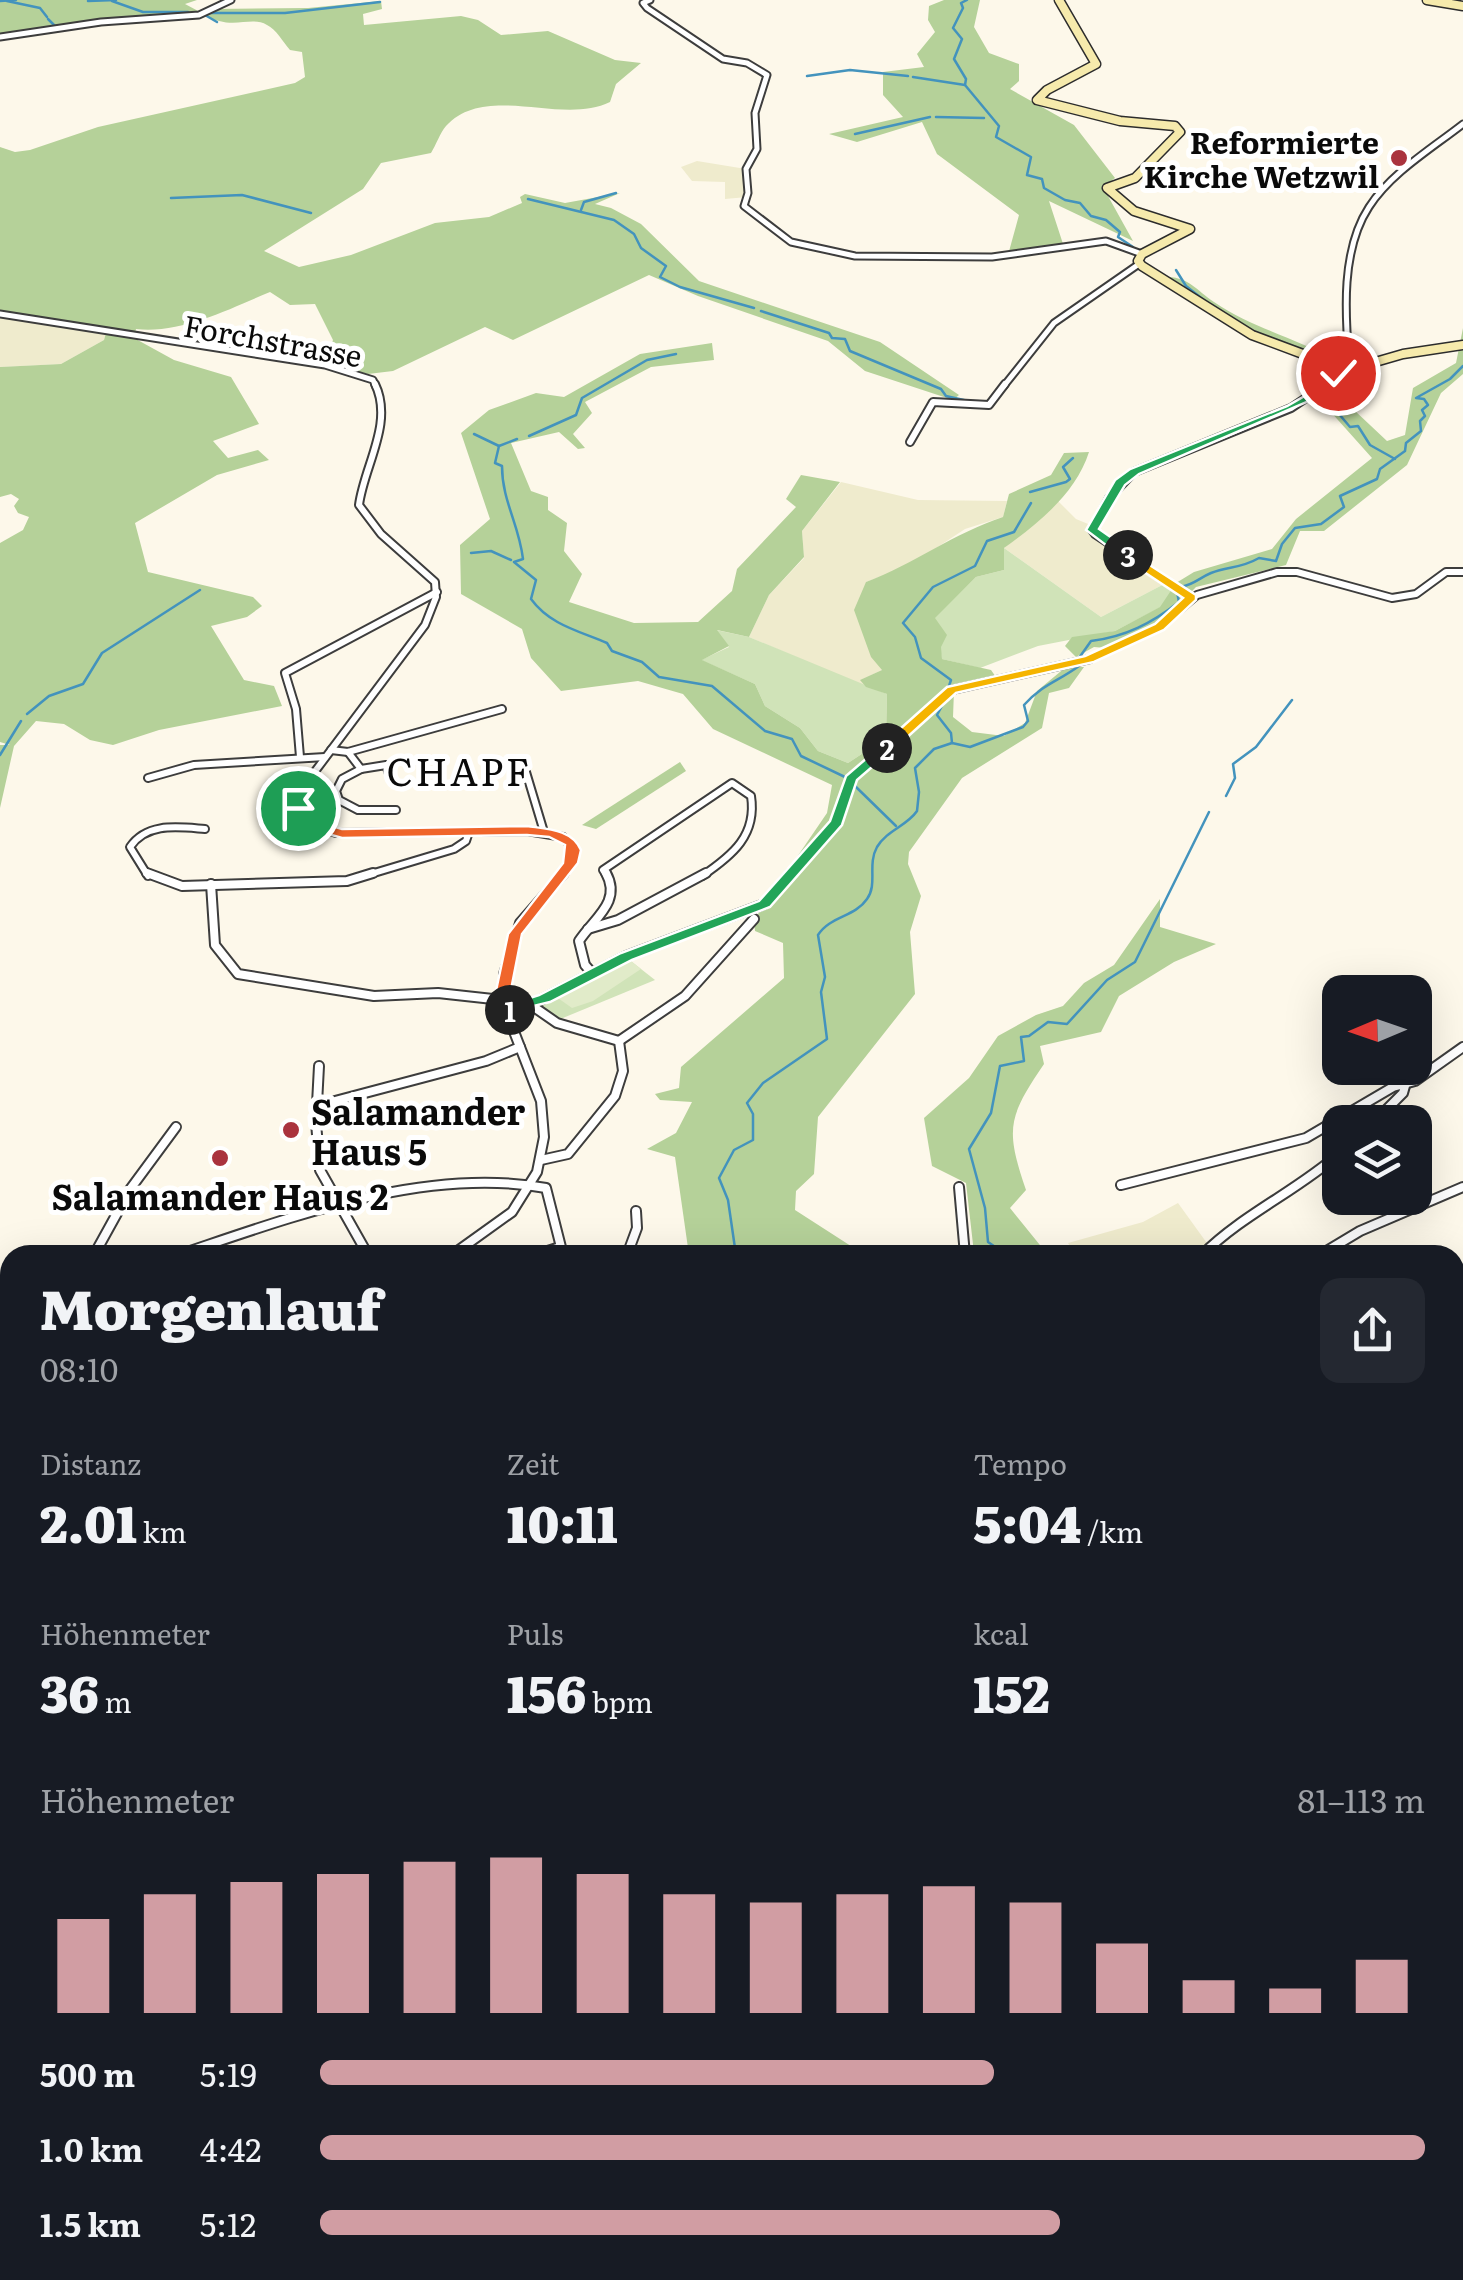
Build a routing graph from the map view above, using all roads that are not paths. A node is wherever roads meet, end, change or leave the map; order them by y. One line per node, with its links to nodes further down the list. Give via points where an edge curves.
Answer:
1 (230, 0): 6 (street, via 198,16)
2 (650, 0): 8 (street, via 643,4 647,8 723,59 768,76 755,113 757,149 746,168 744,206 791,242 879,258 1000,256 1106,241)
3 (1059, 0): 8 (street, via 1096,64 1037,100 1180,132 1135,178 1107,188 1142,216 1190,229)
4 (1427, 0): 5 (street)
5 (1463, 6)
6 (0, 37)
7 (1463, 124): 12 (street, via 1380,194 1362,220 1346,313)
8 (1140, 259): 11 (street, via 1252,335); 14 (street, via 1054,323 989,404 934,402)
9 (0, 314): 16 (street, Forchstrasse, via 324,366 373,380 385,412 359,505 380,534 435,582)
10 (1462, 345): 12 (street)
11 (1327, 364): 12 (street); 13 (street)
12 (1346, 365): 13 (street)
13 (1338, 373): 17 (street, via 1291,408 1134,472 1115,488 1092,530)
14 (910, 442)
15 (1463, 572): 17 (street, via 1446,572 1406,598 1286,570)
16 (437, 592): 19 (street, via 425,625); 21 (street, via 287,671)
17 (1192, 598): 34 (street, via 1159,627 1084,661 961,686 936,701 851,779 837,822 779,892 758,908)
18 (502, 708): 20 (street)
19 (331, 750): 20 (street); 22 (street)
20 (348, 752): 23 (street)
21 (300, 757): 22 (street); 26 (street, via 194,766)
22 (325, 758): 29 (street, via 298,801 304,817 319,828 342,834)
23 (360, 770): 25 (street, via 386,765); 27 (street, via 340,782 338,800 358,810)
24 (526, 772): 30 (street)
25 (390, 777)
26 (148, 778)
27 (396, 810)
28 (206, 828): 31 (street, via 154,829 136,836 130,847 156,881)
29 (470, 832): 30 (street); 31 (street, via 454,849 347,881)
30 (544, 832): 35 (street, via 571,842 573,856 520,924)
31 (212, 884): 35 (street, via 214,941 233,971 363,995)
32 (754, 919): 38 (street, via 685,996)
33 (588, 929): 33 (street, via 612,898 603,870 732,784 751,796 752,824 740,846 700,877); 34 (street, via 580,944)
34 (592, 973): 36 (street)
35 (502, 1000): 37 (street)
36 (531, 1004): 37 (street); 38 (street, via 557,1022)
37 (504, 1012): 39 (street)
38 (619, 1040): 46 (street, via 623,1071 615,1096 565,1156)
39 (520, 1047): 44 (street); 46 (street, via 542,1102)
40 (1463, 1047): 42 (street)
41 (318, 1066): 44 (street)
42 (1405, 1086): 43 (street); 49 (street, via 1306,1138)
43 (1391, 1105)
44 (316, 1106): 52 (street, via 320,1170)
45 (176, 1127): 54 (street)
46 (540, 1160): 48 (street)
47 (1322, 1169): 61 (street)
48 (531, 1184): 52 (street, via 442,1187); 57 (street, via 505,1218); 58 (street, via 548,1192)
49 (1121, 1186)
50 (1463, 1187): 62 (street)
51 (959, 1188): 60 (street)
52 (340, 1206): 55 (street); 56 (street)
53 (636, 1211): 59 (street)
54 (100, 1245)
55 (211, 1245)
56 (362, 1245)
57 (466, 1245)
58 (560, 1245)
59 (631, 1245)
60 (964, 1245)
61 (1212, 1245)
62 (1337, 1245)

